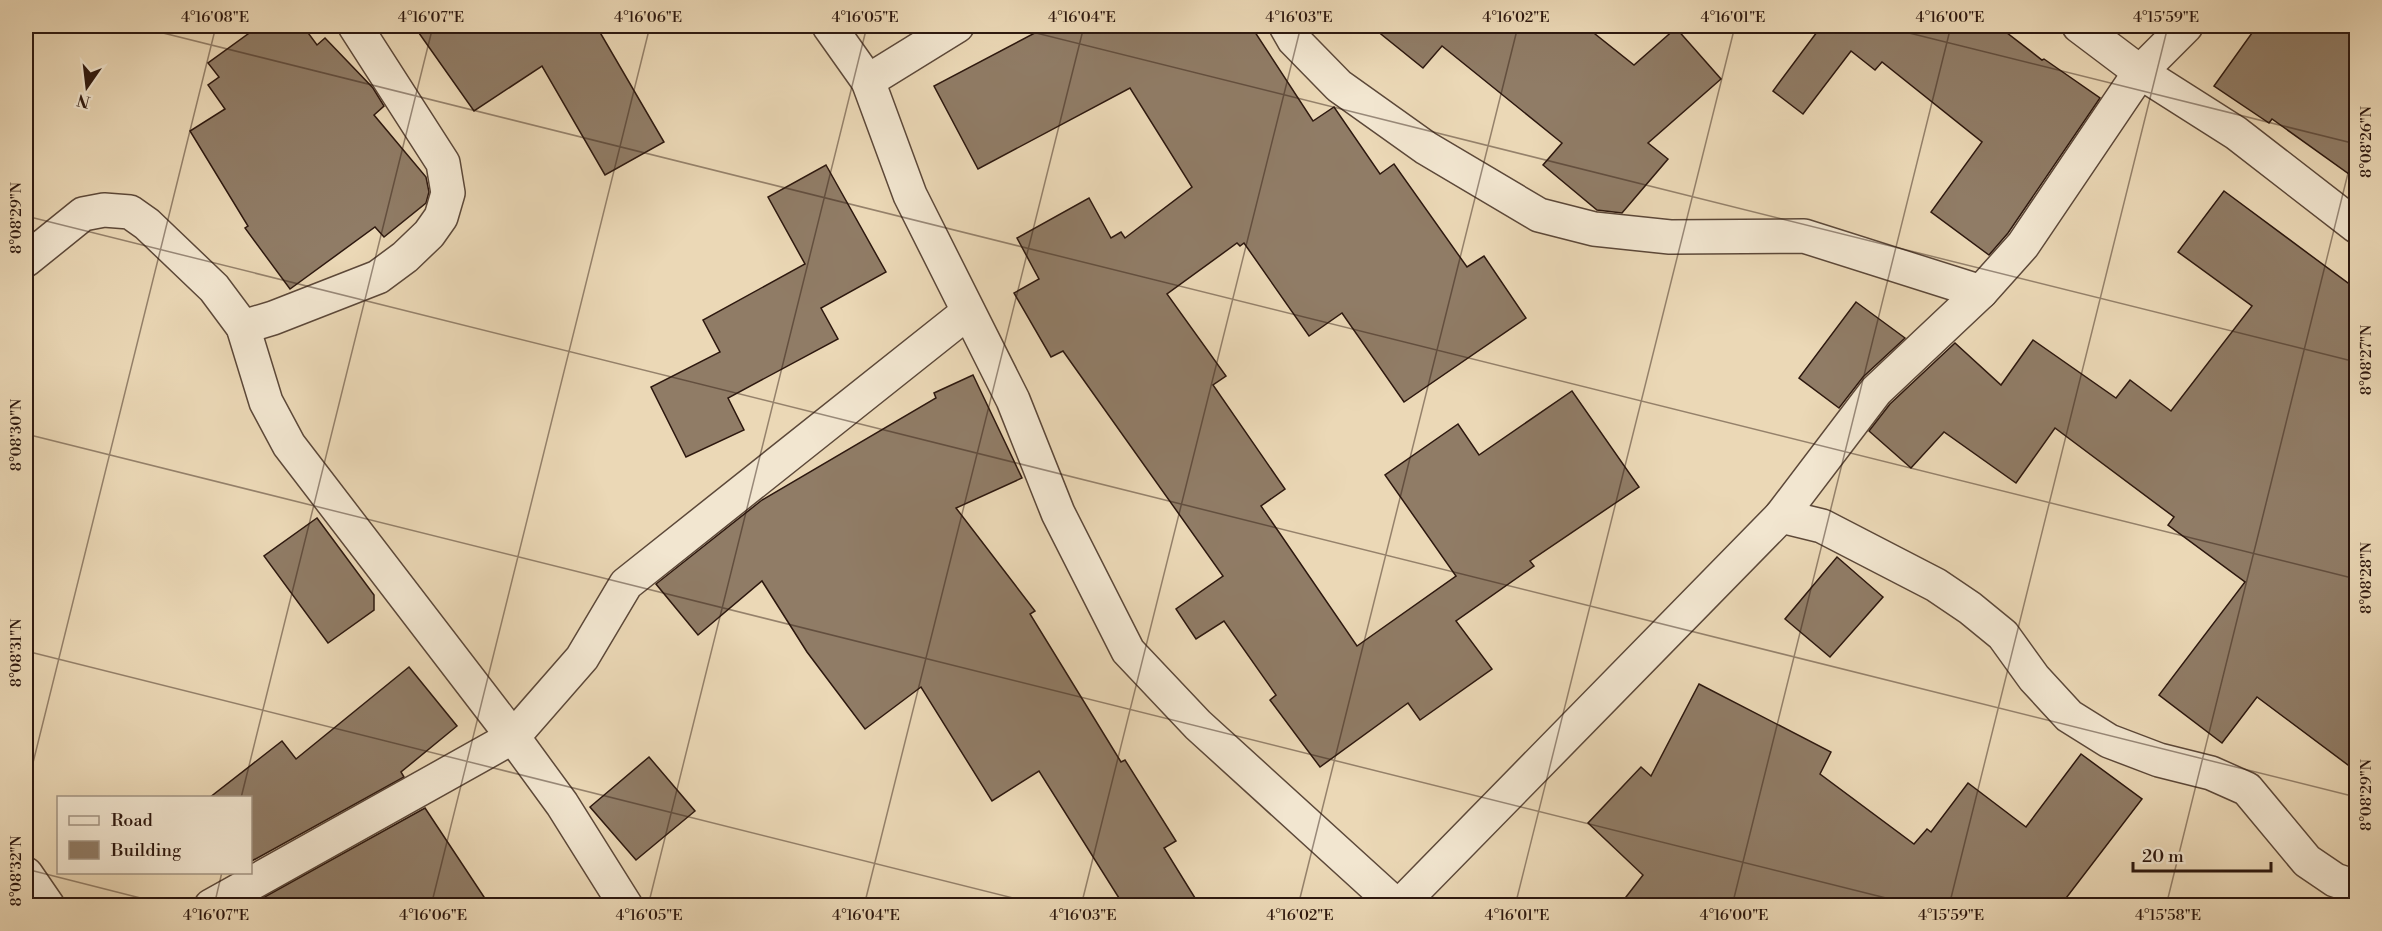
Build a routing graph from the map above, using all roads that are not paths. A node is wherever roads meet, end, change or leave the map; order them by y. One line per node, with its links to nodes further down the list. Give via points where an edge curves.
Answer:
1 (355, 26): 13 (street, via 443,163 448,193 441,217 405,257 378,277)
2 (829, 26): 8 (street)
3 (957, 26): 8 (street)
4 (1286, 26): 11 (street, via 1339,86 1426,147 1539,215 1594,229 1670,237 1804,236)
5 (2079, 26): 7 (street)
6 (2186, 26): 7 (street)
7 (2140, 72): 9 (street, via 2236,132); 11 (street, via 2023,245)
8 (868, 81): 12 (street, via 910,195)
9 (2356, 226)
10 (26, 260): 13 (street, via 83,214 104,210 130,212 214,288)
11 (1981, 292): 14 (street, via 1876,391)
12 (968, 312): 15 (street, via 626,584 582,658); 21 (street, via 1013,400 1058,513 1128,651 1198,724)
13 (243, 327): 15 (street, via 266,402 289,446)
14 (1781, 516): 17 (street, via 1822,526 1936,585 2003,635 2034,678 2069,716 2109,741 2159,760 2211,773 2247,789 2307,861 2336,880); 21 (street)
15 (513, 737): 19 (street); 20 (street, via 562,804)
16 (26, 874): 18 (street)
17 (2356, 887)
18 (48, 906)
19 (211, 906)
20 (626, 906)
21 (1398, 906)

